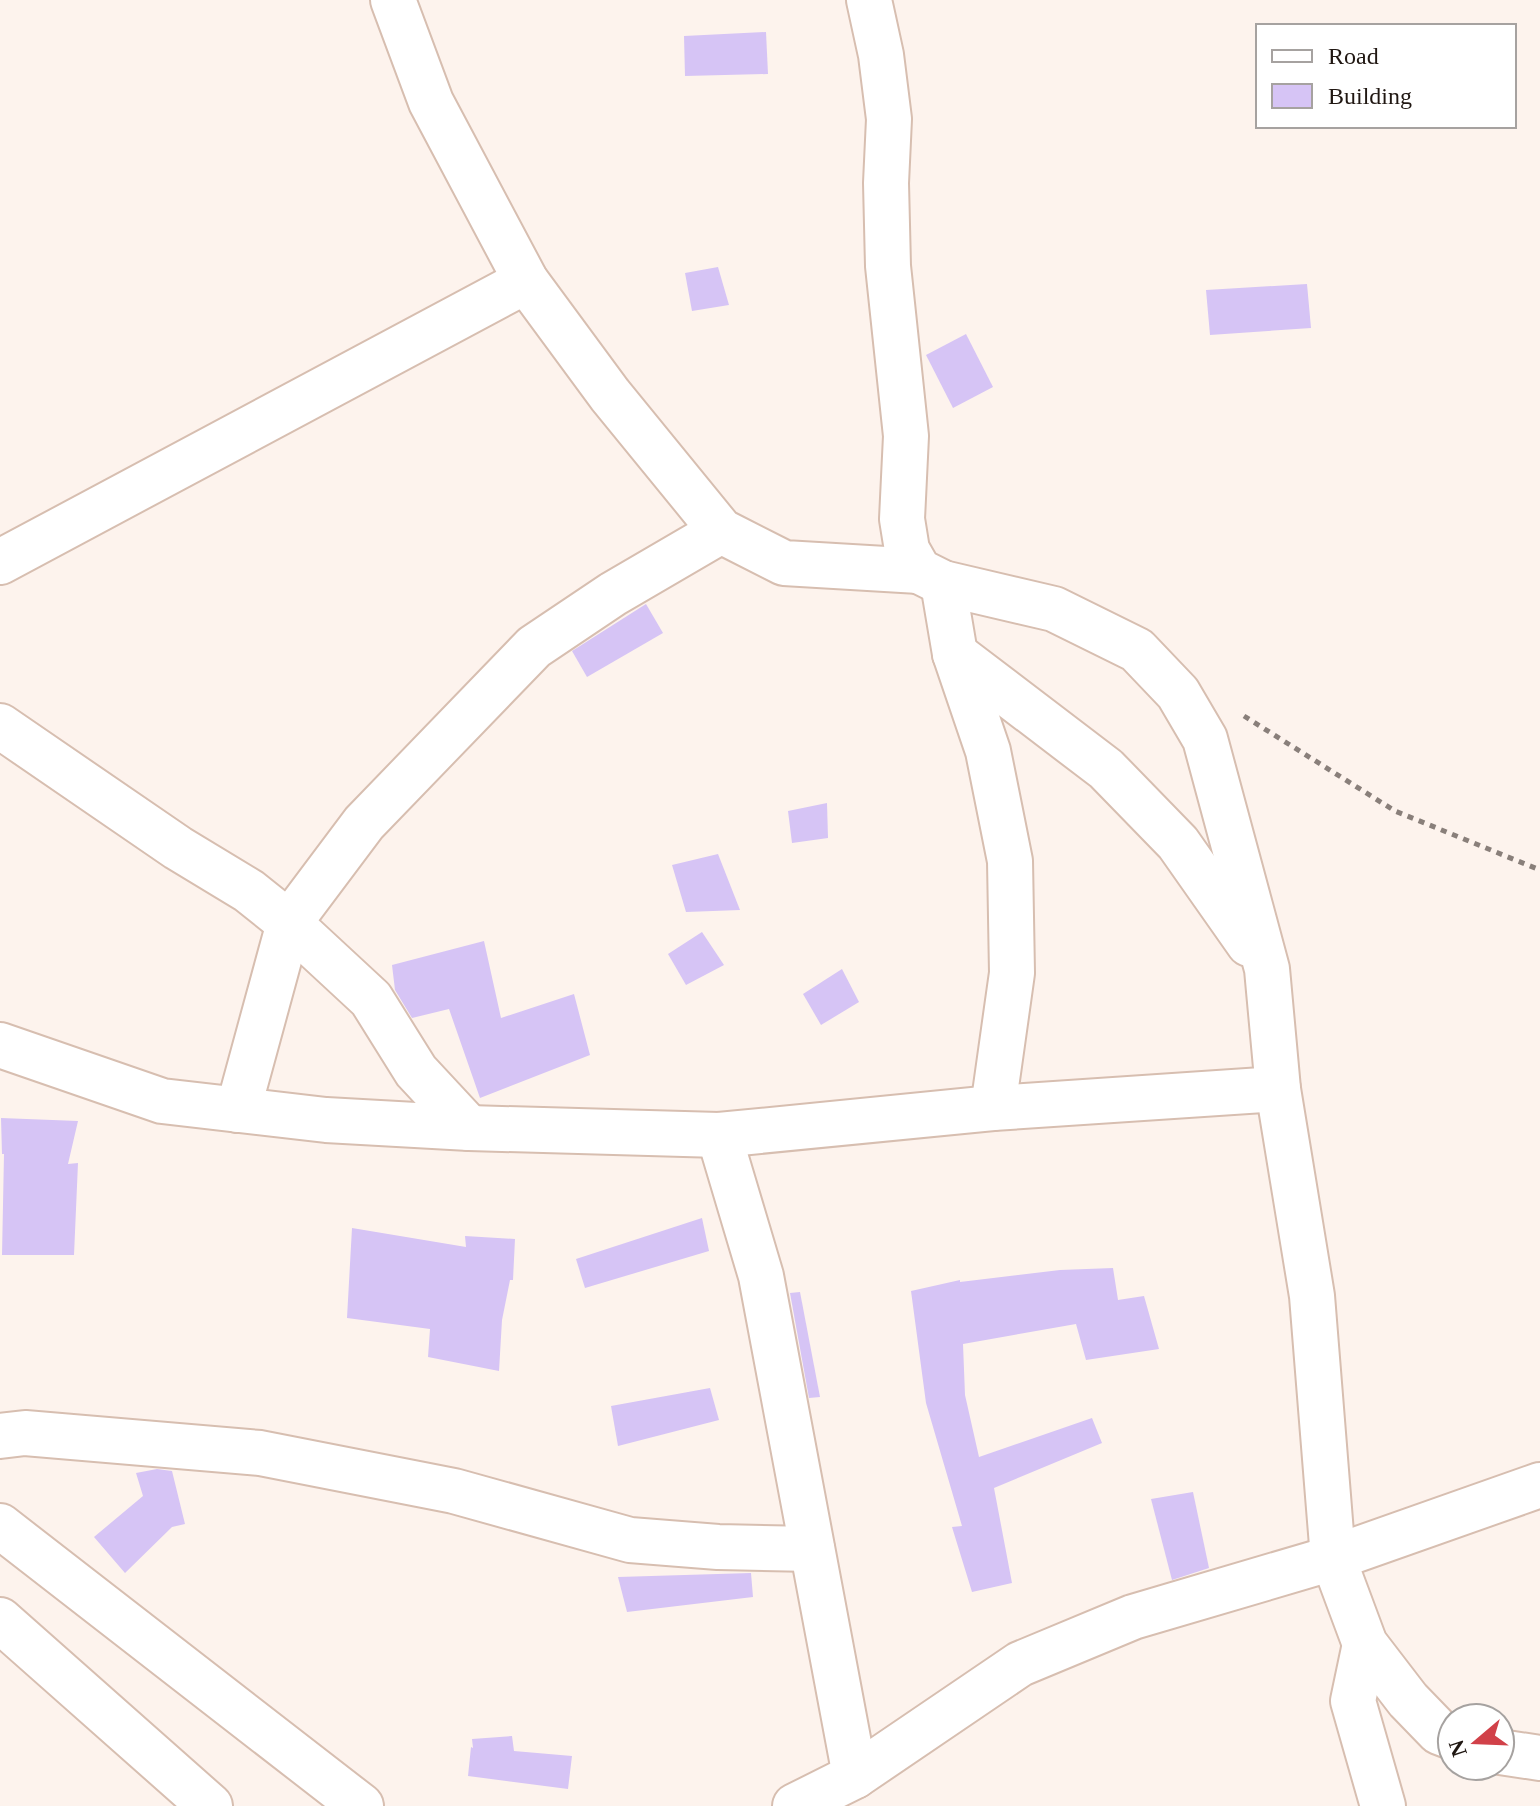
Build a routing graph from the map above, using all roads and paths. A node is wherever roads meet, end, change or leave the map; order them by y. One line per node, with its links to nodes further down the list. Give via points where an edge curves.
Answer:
1 (393, 0): 3 (street, via 431,102)
2 (869, 0): 6 (street, via 889,119 888,266 906,436 902,519 907,550)
3 (526, 281): 4 (street); 5 (street)
4 (721, 531): 6 (street, via 784,563); 11 (street, via 534,647 364,823)
5 (0, 562)
6 (931, 577): 7 (street); 12 (street, via 1054,609 1137,650 1178,693 1205,739)
7 (955, 654): 12 (street, via 1106,769 1178,843); 15 (street, via 988,751 1010,861 1012,973)
8 (1232, 709): 10 (path, via 1395,811)
9 (0, 726): 11 (street)
10 (1540, 870)
11 (289, 923): 16 (street); 17 (street, via 371,999 416,1071)
12 (1267, 969): 14 (street)
13 (0, 1045): 16 (street, via 162,1101)
14 (1278, 1089): 15 (street); 23 (street, via 1312,1296)
15 (993, 1108): 18 (street)
16 (238, 1110): 17 (street)
17 (469, 1128): 18 (street)
18 (719, 1135): 22 (street, via 761,1276)
19 (0, 1436): 22 (street, via 25,1433 260,1453 454,1491 630,1540)
20 (1540, 1485): 23 (street)
21 (0, 1526): 31 (street)
22 (812, 1549): 29 (street)
23 (1333, 1558): 25 (street); 29 (street, via 1133,1617 1020,1664)
24 (0, 1620): 30 (street)
25 (1365, 1644): 26 (street); 33 (street, via 1353,1701)
26 (1436, 1729)
27 (1516, 1754): 28 (street)
28 (1540, 1758)
29 (855, 1776): 32 (street)
30 (210, 1806)
31 (361, 1806)
32 (795, 1806)
33 (1383, 1806)

